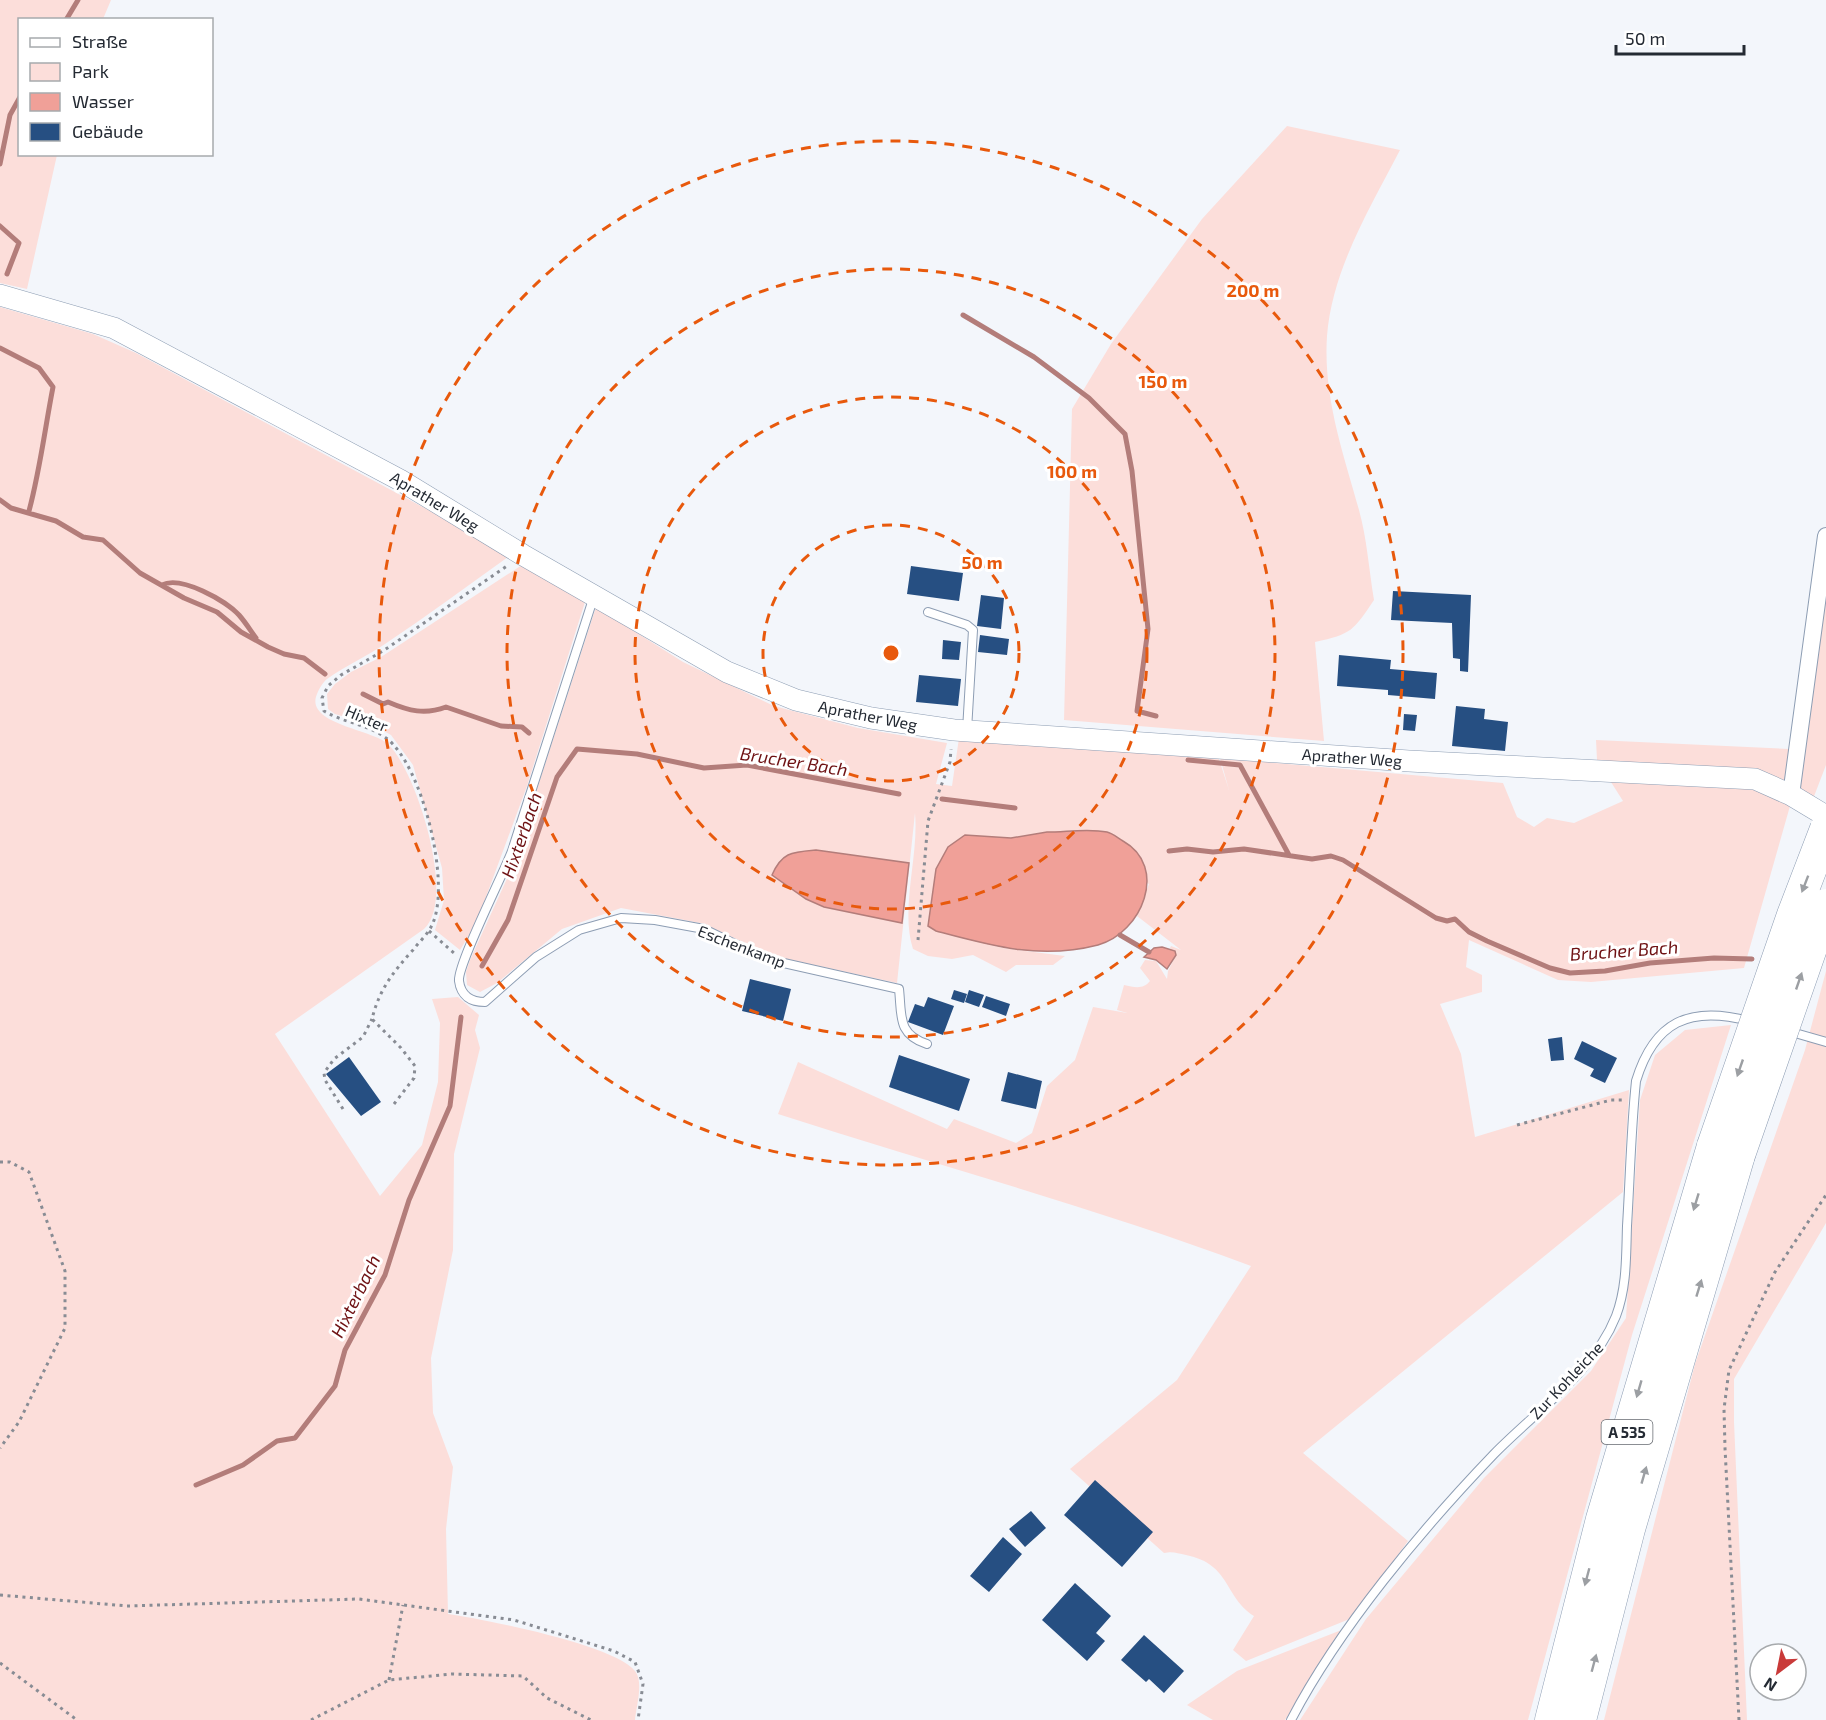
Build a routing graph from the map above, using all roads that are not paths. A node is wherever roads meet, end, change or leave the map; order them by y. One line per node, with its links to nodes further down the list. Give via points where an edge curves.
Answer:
1 (0, 295): 3 (street, Aprather Weg, via 114,327 400,480)
2 (1826, 536): 6 (street)
3 (595, 596): 5 (street, Aprather Weg, via 727,672 796,700 871,718); 11 (lane, Eschenkamp, via 512,851 462,961 462,993 474,1002 485,1002 536,957 579,930 621,918 655,920 704,929 766,959 899,989 903,1029 911,1039)
4 (928, 612): 5 (lane, via 973,630)
5 (961, 731): 6 (street, Aprather Weg, via 1755,780)
6 (1791, 795): 7 (street, Aprather Weg)
7 (1826, 816)
8 (1826, 829): 12 (highway, A 535, one-way to 12, bridge, via 1793,915)
9 (1826, 905): 12 (highway, A 535, one-way to 9, bridge)
10 (1826, 1042): 13 (lane, Zur Kohleiche, via 1726,1015 1676,1023 1656,1038 1643,1057 1636,1081 1625,1280 1609,1333 1572,1378 1494,1454 1440,1514 1352,1623)
11 (927, 1044)
12 (1726, 1151): 14 (highway, A 535, one-way to 14, via 1602,1519); 15 (highway, A 535, one-way to 12)
13 (1291, 1720)
14 (1551, 1720)
15 (1580, 1720)

